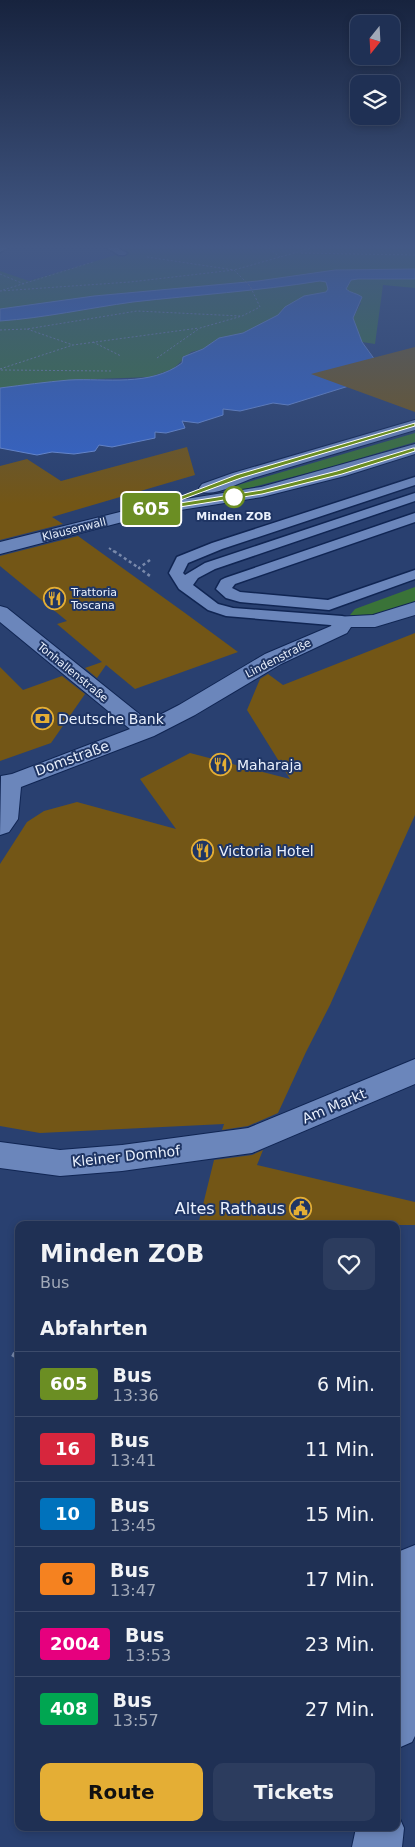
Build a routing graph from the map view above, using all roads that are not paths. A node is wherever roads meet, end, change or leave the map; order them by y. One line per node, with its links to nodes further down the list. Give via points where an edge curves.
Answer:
1 (415, 425): 5 (street, Klausenwall, via 238,477)
2 (415, 450): 5 (street, Klausenwall, via 270,490)
3 (415, 480): 9 (lane, via 182,560 176,573)
4 (415, 497): 9 (lane, via 210,566 193,575)
5 (186, 500): 7 (street, Klausenwall)
6 (415, 517): 8 (lane, via 230,580 224,589 240,597 329,605)
7 (0, 548)
8 (415, 574)
9 (184, 586): 12 (lane, via 214,607 232,613)
10 (415, 608): 12 (street, via 375,621)
11 (0, 612): 13 (street, Tonhallenstraße)
12 (342, 621): 13 (street, Lindenstraße, via 340,628 272,659)
13 (146, 731): 14 (street, Domstraße)
14 (5, 784): 15 (street, via 5,819)
15 (0, 827)
16 (415, 1072): 17 (street, Am Markt)
17 (252, 1140): 18 (street, Kleiner Domhof, via 60,1163)
18 (0, 1155)
19 (415, 1566): 20 (street)
20 (400, 1692)
21 (380, 1831): 22 (street)
22 (377, 1847)

